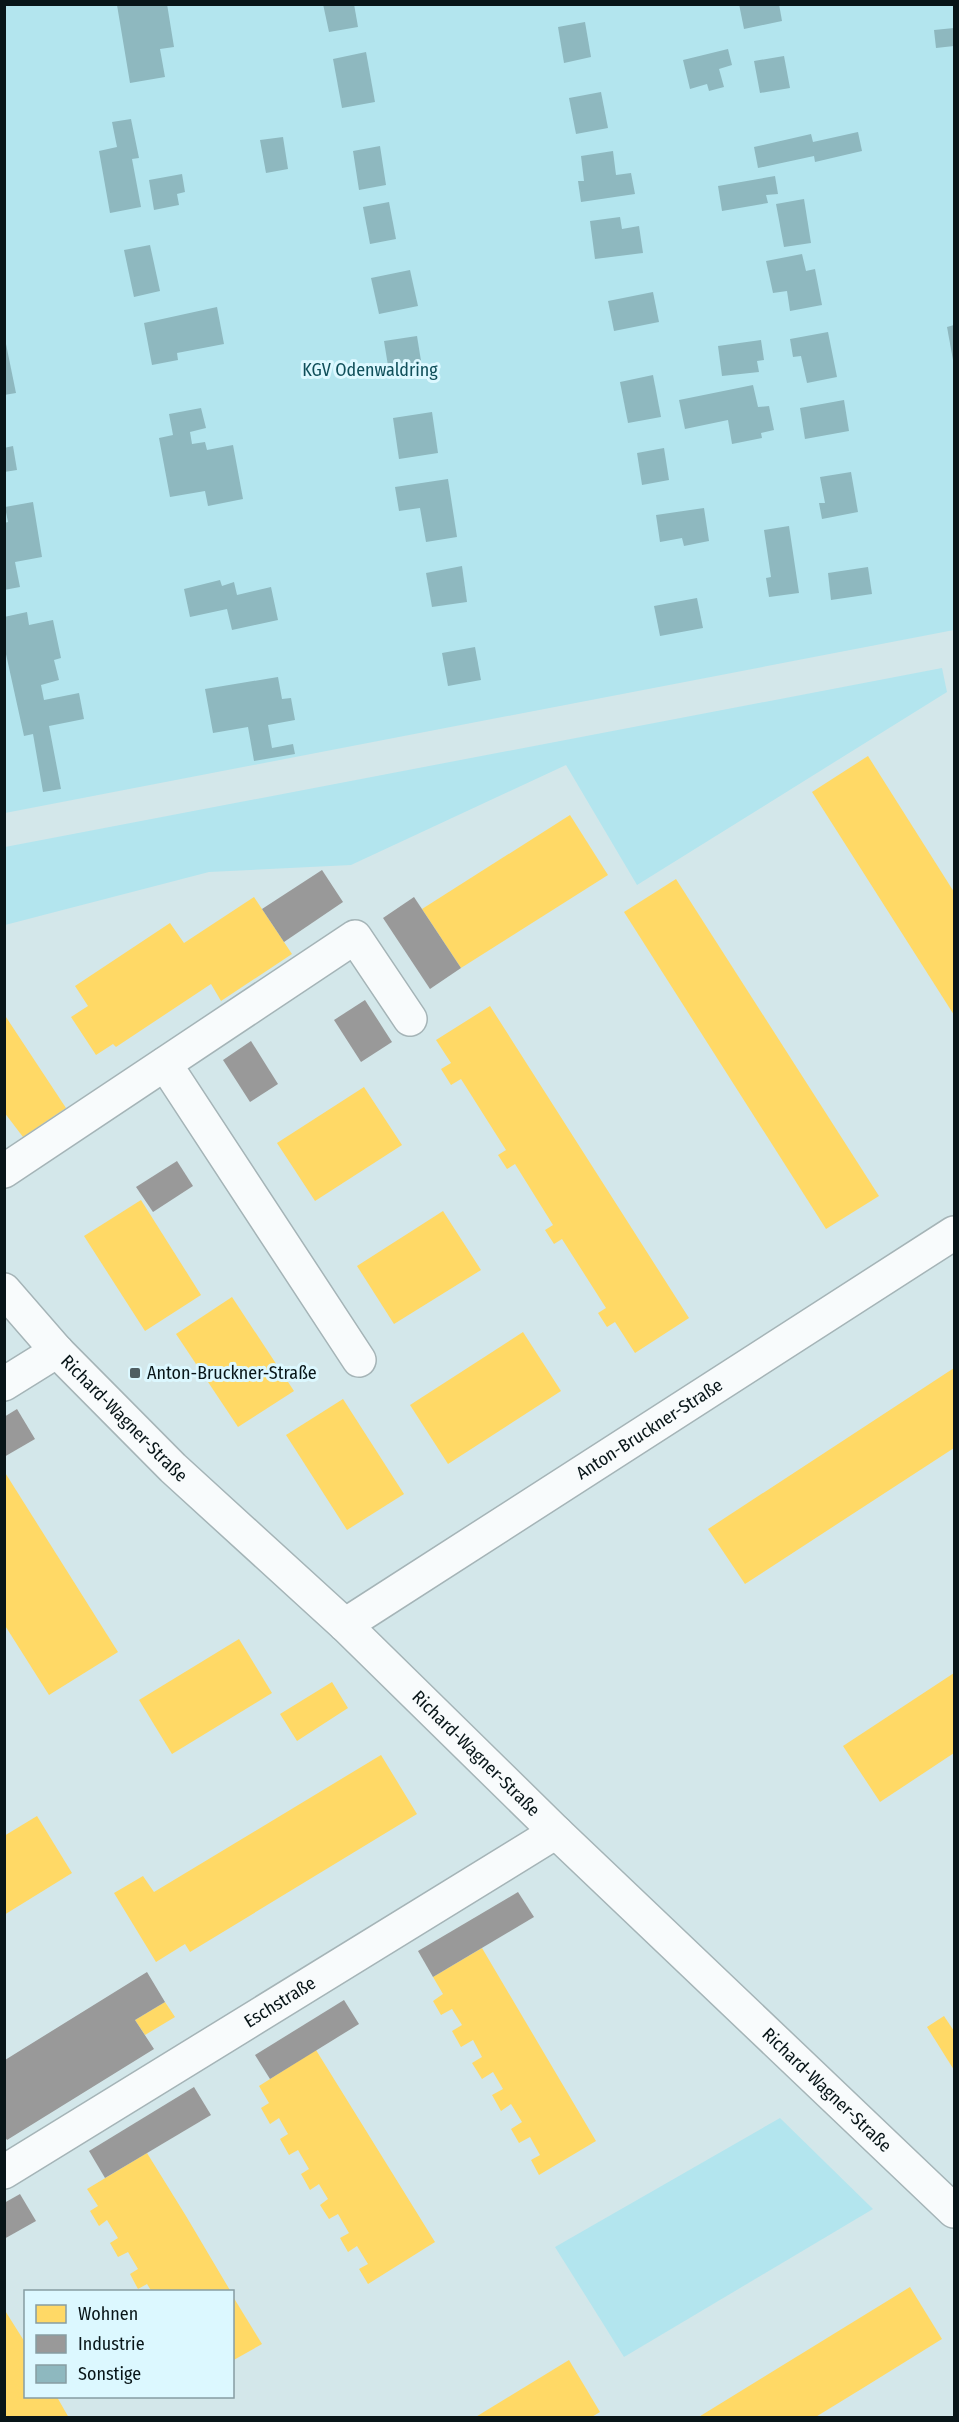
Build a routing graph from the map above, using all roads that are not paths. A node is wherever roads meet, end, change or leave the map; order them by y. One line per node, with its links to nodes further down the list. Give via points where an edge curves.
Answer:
1 (410, 1019): 2 (street, via 355,937)
2 (165, 1064): 3 (street); 7 (street)
3 (4, 1171)
4 (954, 1233): 9 (street, Anton-Bruckner-Straße)
5 (4, 1290): 6 (street, Richard-Wagner-Straße)
6 (57, 1352): 8 (street); 9 (street, Richard-Wagner-Straße, via 173,1467)
7 (359, 1360)
8 (4, 1384)
9 (345, 1625): 10 (street, Richard-Wagner-Straße)
10 (556, 1832): 11 (street, Eschstraße); 12 (street, Richard-Wagner-Straße)
11 (4, 2172)
12 (954, 2211)

